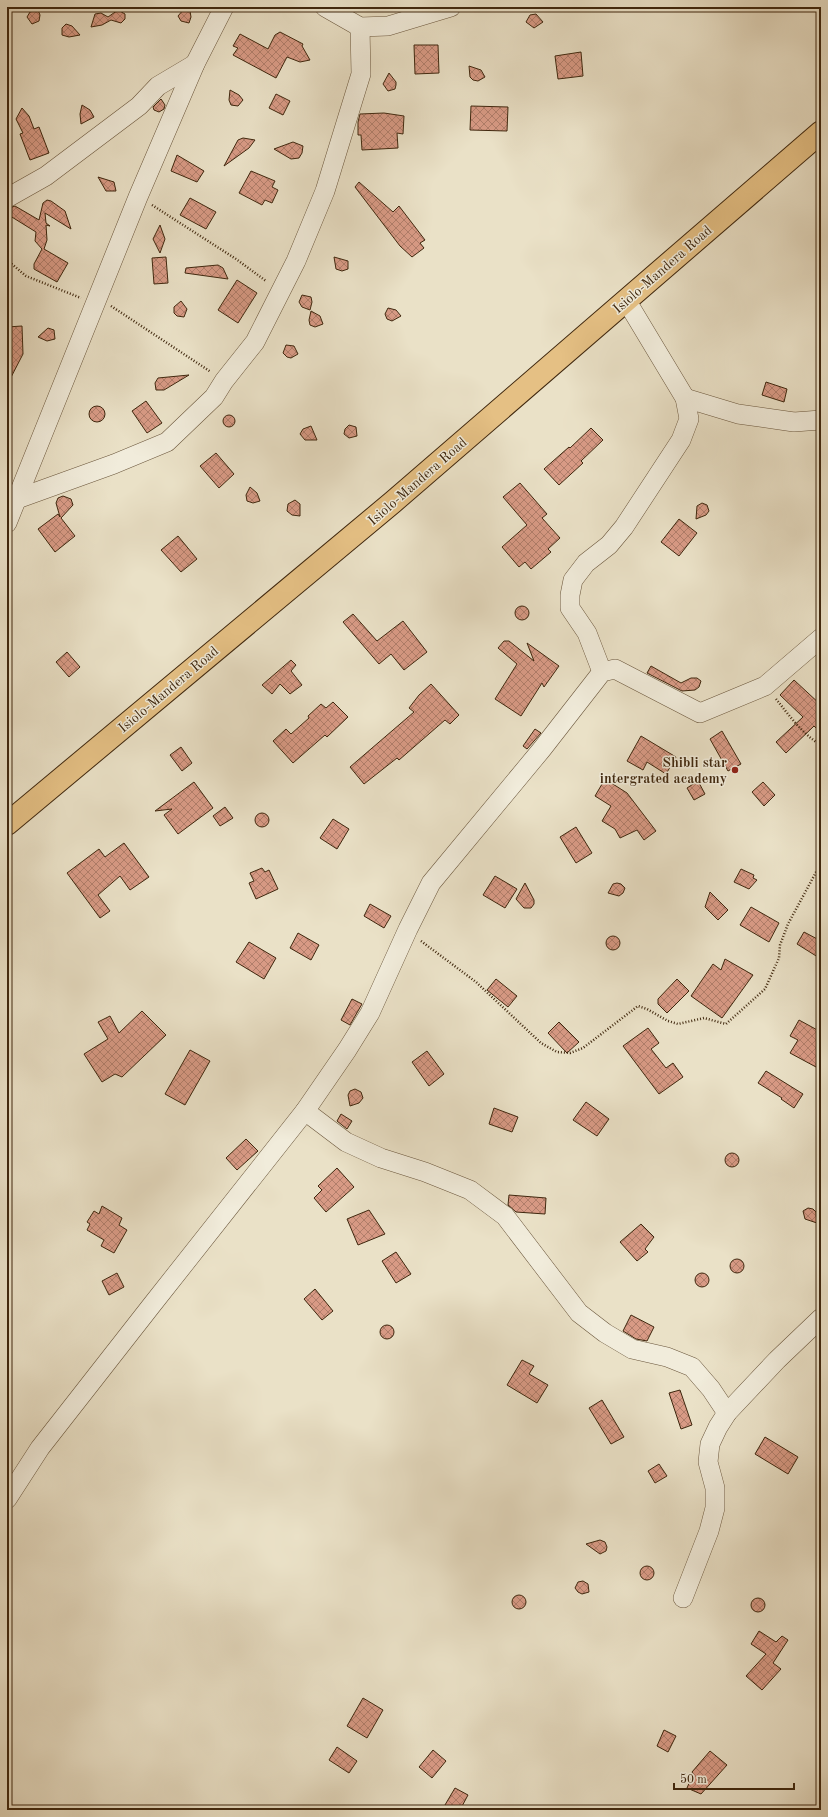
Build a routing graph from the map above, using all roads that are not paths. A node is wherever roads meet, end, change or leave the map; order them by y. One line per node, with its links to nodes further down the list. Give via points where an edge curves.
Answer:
1 (224, 7): 5 (street)
2 (325, 7): 4 (street)
3 (451, 7): 4 (street, via 388,26)
4 (360, 27): 11 (street, via 361,74 326,192 296,261 255,342 214,397 167,442)
5 (195, 64): 7 (street, via 158,86 138,106 46,176); 11 (street, via 138,196)
6 (821, 132): 8 (highway, Isiolo-Mandera Road)
7 (7, 198)
8 (626, 300): 9 (street); 15 (highway, Isiolo-Mandera Road, via 393,502)
9 (685, 398): 10 (street, via 738,414 794,422); 14 (street, via 689,419 681,440 624,527 609,545 586,563 573,580 570,608 587,633)
10 (821, 420)
11 (17, 499): 12 (street)
12 (7, 523)
13 (821, 638): 14 (street, via 765,686 700,713 615,668)
14 (602, 672): 16 (street, via 431,883 370,1013)
15 (7, 824)
16 (305, 1111): 18 (street, via 346,1142 381,1158 470,1190 505,1216 578,1312 605,1333 632,1349 667,1357 692,1367); 19 (street, via 40,1448)
17 (821, 1318): 18 (street)
18 (727, 1413): 20 (street, via 710,1444 708,1462 716,1488 710,1531)
19 (7, 1499)
20 (683, 1598)

